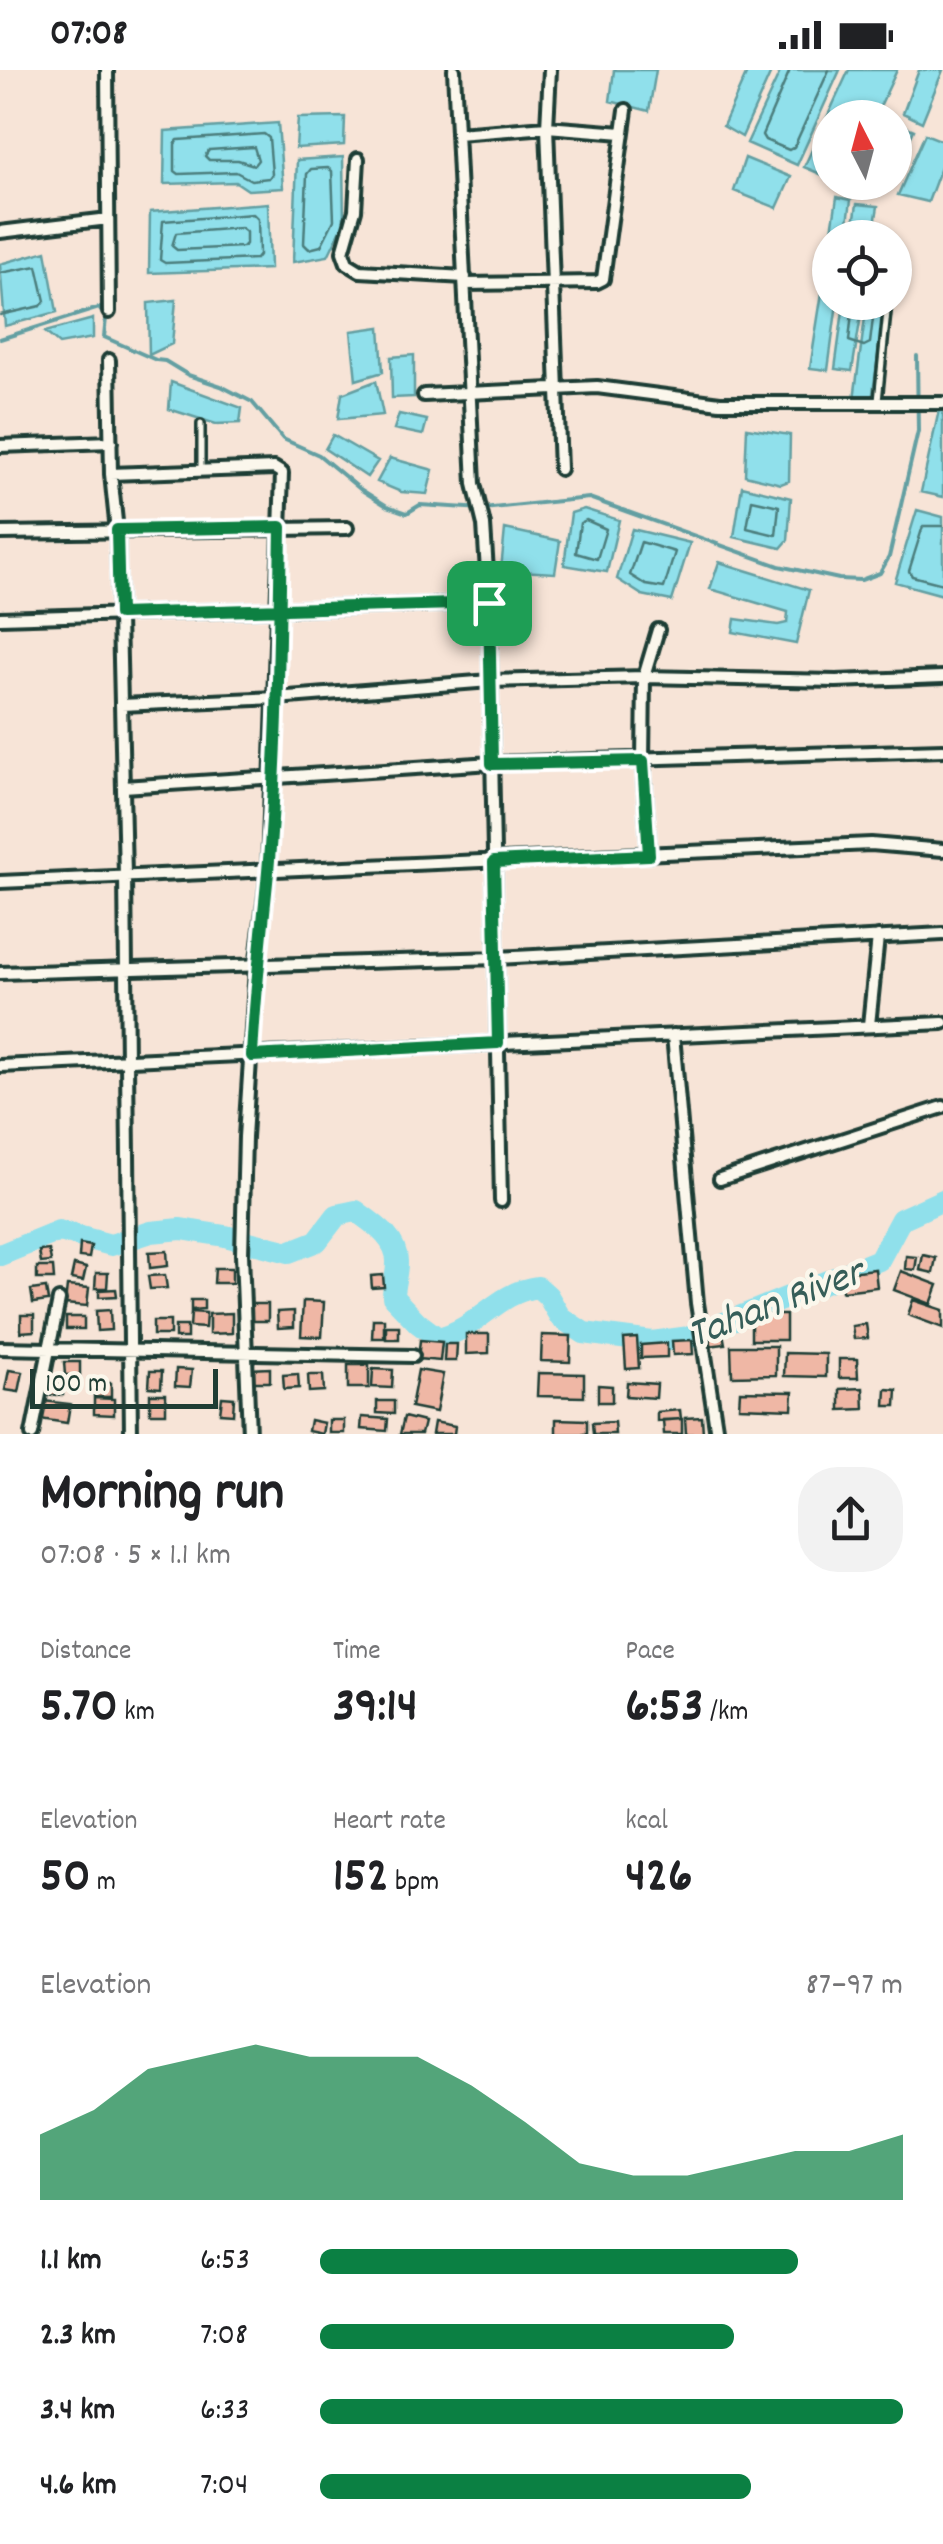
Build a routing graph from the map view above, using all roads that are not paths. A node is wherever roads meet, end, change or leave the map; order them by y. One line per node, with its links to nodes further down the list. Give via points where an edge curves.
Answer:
1 (107, 70): 9 (street)
2 (454, 70): 7 (street)
3 (550, 70): 5 (street)
4 (626, 110): 6 (street)
5 (547, 127): 6 (street); 7 (street); 12 (street)
6 (622, 133): 12 (street, via 603,279)
7 (457, 134): 11 (street)
8 (358, 159): 11 (street, via 355,210 343,252 347,263 360,271)
9 (108, 219): 10 (street); 13 (street)
10 (0, 232)
11 (465, 280): 12 (street); 17 (street)
12 (553, 284): 16 (street)
13 (108, 312)
14 (886, 320): 19 (lane)
15 (109, 360): 22 (street)
16 (556, 387): 17 (street); 19 (street, via 720,402); 24 (street)
17 (469, 392): 18 (street); 31 (street)
18 (424, 395)
19 (878, 401): 20 (street)
20 (943, 403)
21 (200, 424): 25 (lane)
22 (111, 442): 23 (street); 26 (street)
23 (0, 446)
24 (560, 469)
25 (201, 470): 26 (street); 27 (street, via 280,469)
26 (111, 474): 29 (street)
27 (281, 527): 28 (street); 29 (street); 32 (street)
28 (346, 528)
29 (117, 530): 30 (street); 33 (street)
30 (0, 533)
31 (489, 603): 32 (street); 38 (street)
32 (280, 610): 33 (street); 39 (street)
33 (119, 614): 34 (street); 40 (street)
34 (0, 618)
35 (658, 630): 36 (street)
36 (644, 677): 37 (street); 38 (street); 42 (street)
37 (943, 677)
38 (490, 681): 39 (street); 43 (street)
39 (276, 698): 40 (street); 44 (street)
40 (121, 705): 45 (street)
41 (943, 750): 42 (street)
42 (643, 761): 43 (street); 47 (street)
43 (492, 764): 44 (street); 48 (street)
44 (272, 777): 45 (street); 49 (street)
45 (122, 787): 50 (street)
46 (943, 850): 47 (street, via 872,844)
47 (649, 855): 48 (street)
48 (494, 862): 49 (street); 54 (street)
49 (268, 871): 50 (street); 56 (street)
50 (125, 876): 51 (street); 55 (street)
51 (0, 882)
52 (943, 934): 53 (street)
53 (878, 937): 54 (street); 59 (street)
54 (496, 958): 56 (street); 61 (street)
55 (124, 968): 56 (street); 57 (street); 63 (street)
56 (256, 968): 62 (street)
57 (0, 974)
58 (943, 1022): 59 (street)
59 (869, 1025): 60 (street)
60 (673, 1035): 61 (street); 77 (street, via 697,1303)
61 (498, 1043): 62 (street); 67 (street)
62 (252, 1056): 63 (street); 72 (street, via 242,1254)
63 (127, 1061): 64 (street); 71 (street)
64 (0, 1066)
65 (943, 1107): 66 (street)
66 (720, 1180)
67 (501, 1201)
68 (59, 1300): 70 (street)
69 (0, 1348): 70 (street)
70 (49, 1348): 71 (street); 74 (street)
71 (130, 1351): 72 (street); 75 (street)
72 (245, 1352): 73 (street); 76 (street)
73 (413, 1356)
74 (32, 1434)
75 (131, 1434)
76 (249, 1434)
77 (718, 1434)

